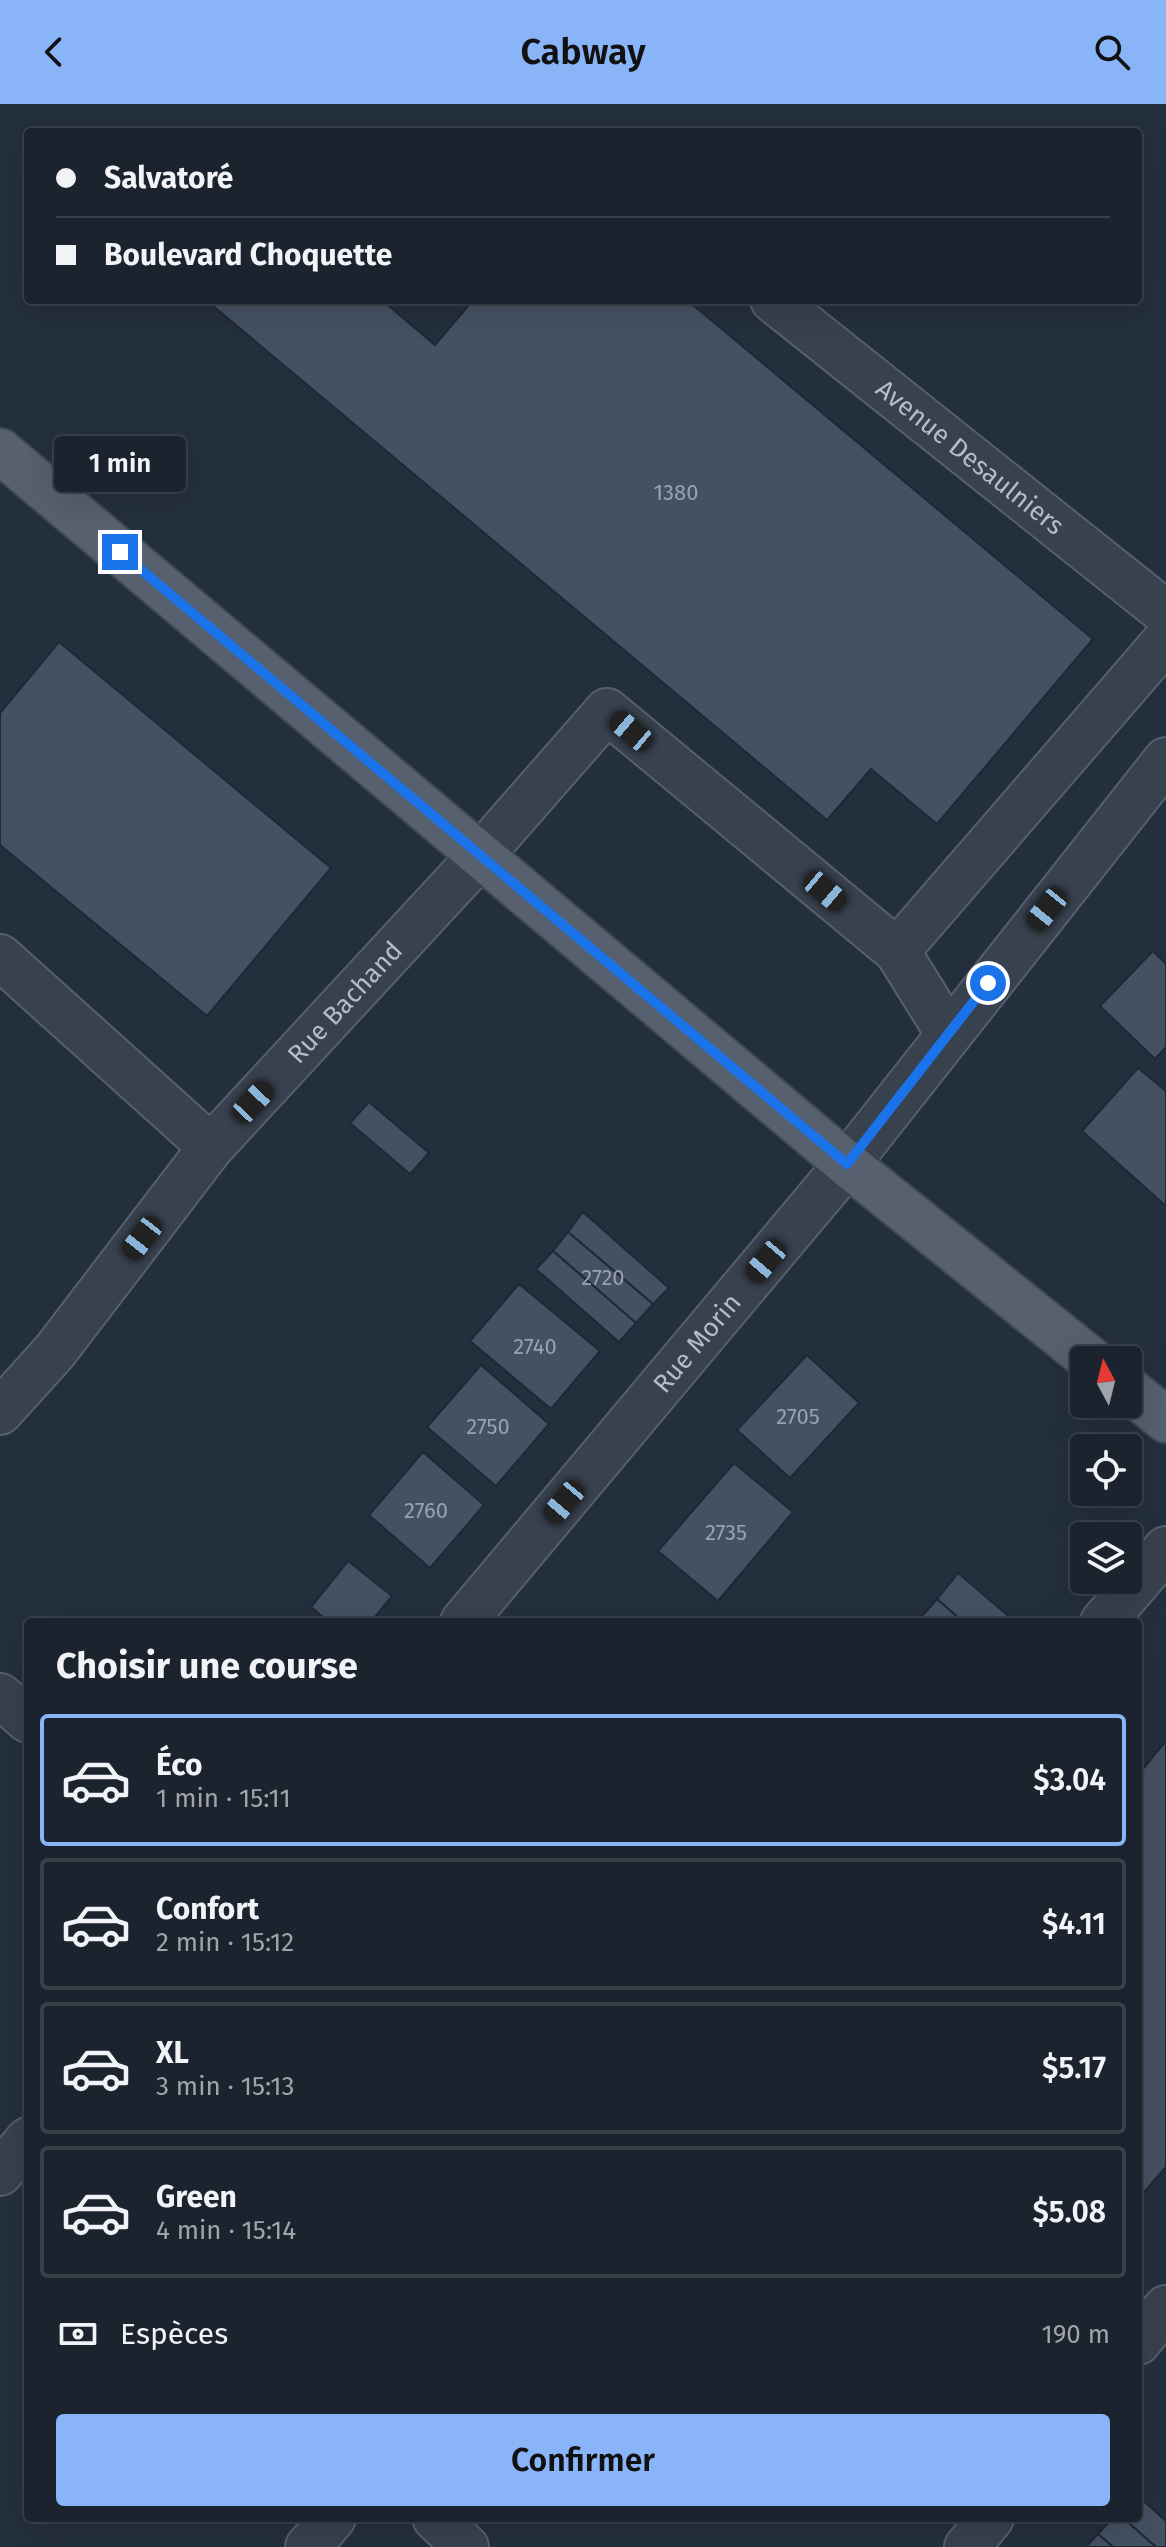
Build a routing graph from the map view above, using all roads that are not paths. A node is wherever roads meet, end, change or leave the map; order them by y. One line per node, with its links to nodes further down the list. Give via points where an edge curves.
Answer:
1 (778, 304): 3 (street, Avenue Desaulniers)
2 (0, 451): 6 (main road)
3 (1166, 613)
4 (1166, 640): 7 (street)
5 (1166, 760): 9 (street, Rue Morin)
6 (480, 856): 7 (street, Rue Bachand, via 607,711); 10 (street, Rue Bachand); 11 (main road)
7 (897, 951): 9 (street)
8 (0, 957): 10 (street)
9 (948, 1033): 11 (street, Rue Morin)
10 (211, 1147): 14 (street, Rue Bachand, via 55,1351)
11 (847, 1164): 12 (main road); 17 (street, Rue Morin)
12 (1074, 1346)
13 (1142, 1400): 15 (main road)
14 (0, 1412)
15 (1166, 1420)
16 (1166, 1549): 18 (street)
17 (466, 1618)
18 (1106, 1618)
19 (0, 1696): 20 (street)
20 (24, 1717)
21 (24, 2145): 22 (street)
22 (0, 2173)
23 (1166, 2308): 24 (street)
24 (1142, 2337)
25 (330, 2522): 28 (street)
26 (439, 2522): 29 (street)
27 (988, 2522): 30 (street)
28 (308, 2547)
29 (466, 2547)
30 (967, 2547)

